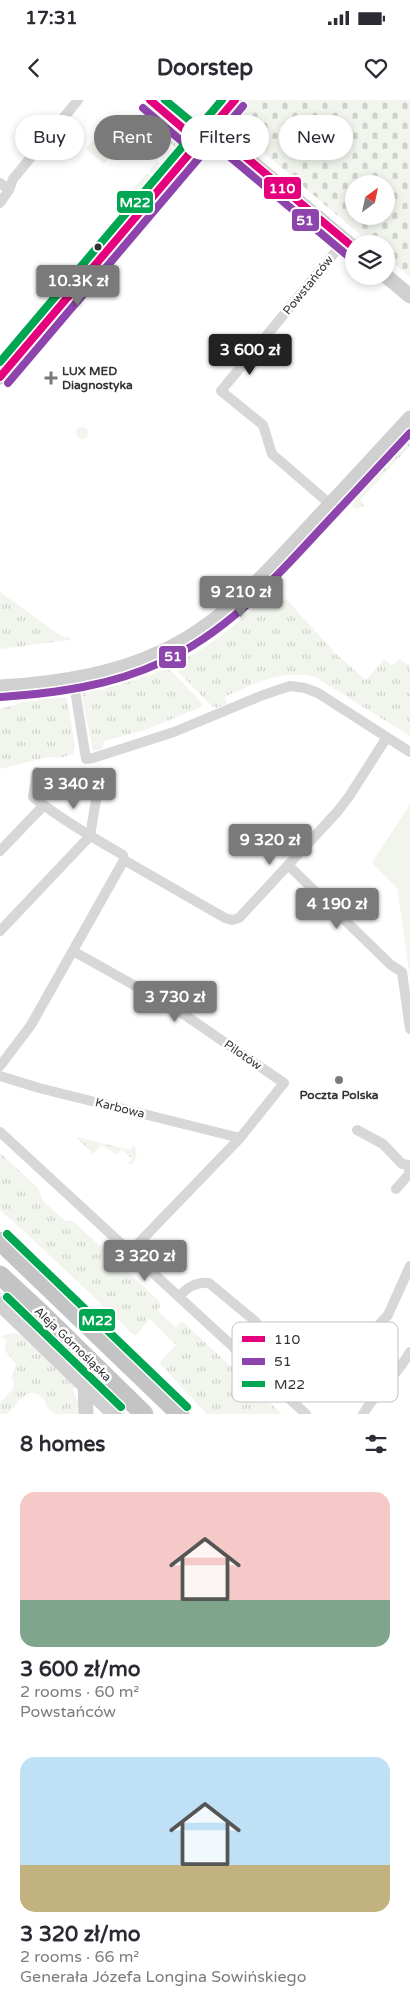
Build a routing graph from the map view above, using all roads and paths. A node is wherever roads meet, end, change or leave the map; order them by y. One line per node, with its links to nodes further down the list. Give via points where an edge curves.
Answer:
1 (78, 100): 9 (street, via 14,179)
2 (150, 100): 5 (street)
3 (235, 100): 4 (street)
4 (222, 115)
5 (181, 127)
6 (184, 160): 15 (street)
7 (249, 160): 11 (street, Powstańców)
8 (0, 183): 9 (street)
9 (9, 190): 10 (street)
10 (0, 203)
11 (345, 241)
12 (345, 249): 17 (street, Powstańców, via 221,391 263,426 272,454)
13 (395, 284): 14 (street)
14 (410, 296)
15 (0, 377)
16 (410, 418): 17 (street)
17 (330, 504): 18 (street, via 245,594 208,625 144,660)
18 (73, 678): 19 (street); 20 (street, via 86,759 143,743 290,686 318,693)
19 (0, 687)
20 (387, 737): 21 (street); 28 (street, via 350,795)
21 (410, 752)
22 (37, 772): 24 (street, via 33,797)
23 (96, 800): 25 (street)
24 (44, 805): 25 (street); 26 (street)
25 (90, 836): 27 (street, via 123,855); 29 (street)
26 (0, 850)
27 (124, 860): 28 (street, via 232,920 239,918); 30 (street)
28 (288, 865): 31 (street, via 402,972)
29 (0, 931)
30 (73, 951): 32 (street, via 31,1025); 36 (street, Pilotów, via 173,1006 284,1084)
31 (410, 1029)
32 (0, 1066)
33 (0, 1076): 36 (street, Karbowa)
34 (357, 1130): 37 (street, via 376,1139 402,1164)
35 (0, 1132): 40 (street)
36 (240, 1138): 40 (street)
37 (410, 1165): 38 (street, via 409,1174)
38 (396, 1189)
39 (0, 1241): 56 (highway, Aleja Górnośląska)
40 (130, 1252): 43 (street)
41 (410, 1267): 46 (street, via 388,1315)
42 (0, 1275): 55 (highway, Aleja Górnośląska)
43 (178, 1297): 45 (street, via 189,1288 208,1283); 47 (street)
44 (0, 1304): 50 (street)
45 (256, 1322)
46 (382, 1322)
47 (232, 1346)
48 (410, 1352): 49 (street)
49 (398, 1372)
50 (85, 1384): 53 (street); 54 (street)
51 (293, 1402): 57 (street)
52 (373, 1402): 58 (street)
53 (86, 1414)
54 (114, 1414)
55 (144, 1414)
56 (180, 1414)
57 (306, 1414)
58 (363, 1414)

